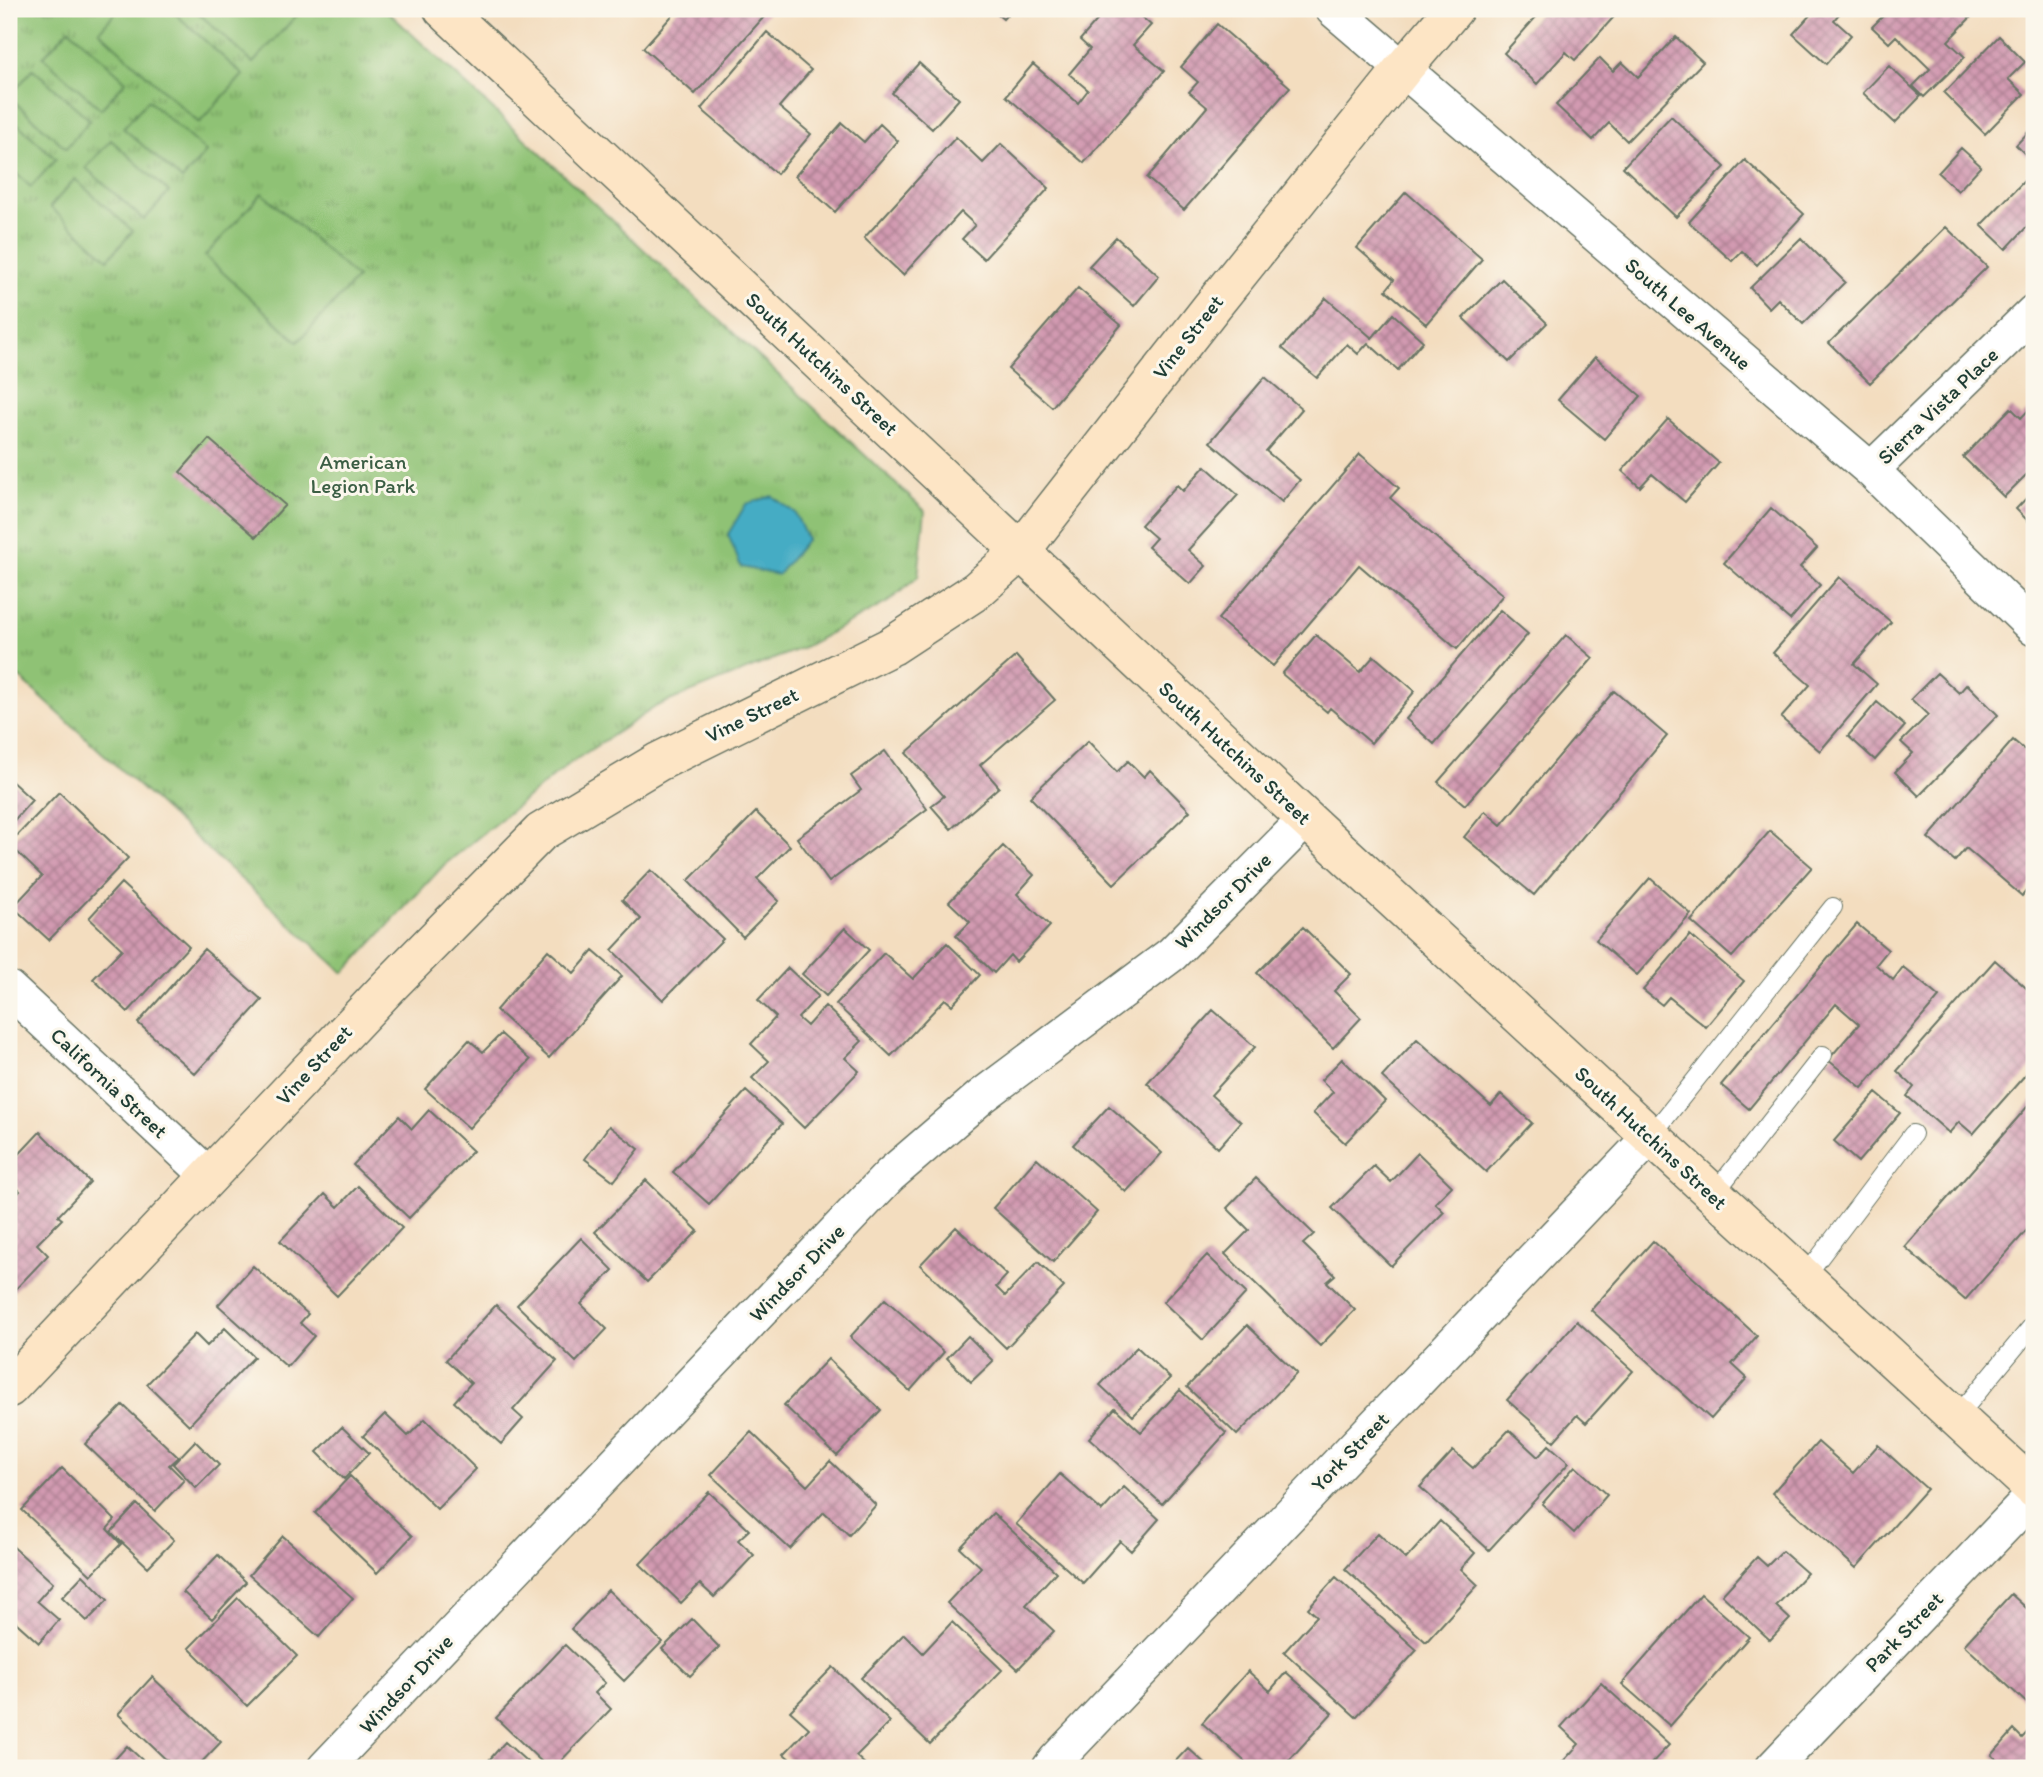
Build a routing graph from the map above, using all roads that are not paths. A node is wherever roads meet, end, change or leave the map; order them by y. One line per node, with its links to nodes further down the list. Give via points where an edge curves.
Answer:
1 (443, 9): 7 (main road, South Hutchins Street)
2 (1333, 9): 4 (street, South Lee Avenue)
3 (1454, 9): 4 (main road, Vine Street)
4 (1402, 70): 6 (street, South Lee Avenue); 7 (main road, Vine Street)
5 (2034, 312): 6 (street, Sierra Vista Place)
6 (1871, 470): 8 (street, South Lee Avenue)
7 (1020, 552): 9 (main road, South Hutchins Street); 15 (main road, Vine Street, via 976,591 891,646 658,762 541,832)
8 (2034, 628)
9 (1306, 819): 14 (main road, South Hutchins Street); 23 (street, Windsor Drive, via 1172,954 982,1096 890,1175)
10 (1833, 907): 14 (lane)
11 (9, 989): 15 (street, California Street)
12 (1823, 1055): 16 (lane)
13 (1913, 1134): 17 (lane)
14 (1650, 1137): 16 (main road, South Hutchins Street); 24 (street, York Street)
15 (209, 1176): 19 (main road, Vine Street)
16 (1713, 1195): 17 (main road, South Hutchins Street)
17 (1804, 1278): 20 (main road, South Hutchins Street)
18 (2034, 1324): 20 (lane)
19 (9, 1388)
20 (1956, 1418): 21 (main road, South Hutchins Street)
21 (2034, 1489)
22 (2034, 1495): 25 (street, Park Street)
23 (326, 1768)
24 (1050, 1768)
25 (1773, 1768)

